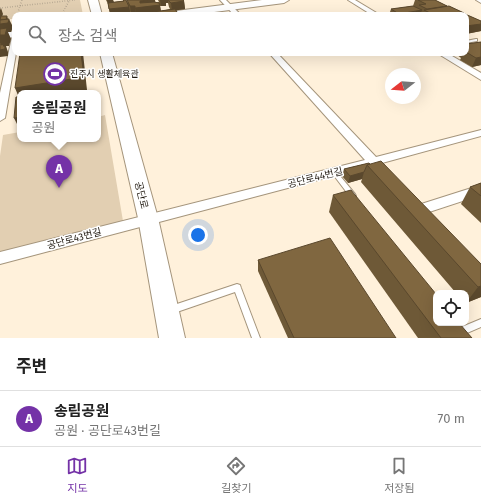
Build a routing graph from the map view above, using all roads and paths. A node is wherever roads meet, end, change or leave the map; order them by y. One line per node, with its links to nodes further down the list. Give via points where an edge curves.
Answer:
1 (22, 0): 8 (path)
2 (69, 0): 3 (path); 8 (path); 11 (path)
3 (75, 0)
4 (93, 0): 12 (street)
5 (284, 0): 7 (street)
6 (351, 0): 15 (street)
7 (227, 4): 13 (street); 14 (street)
8 (21, 6): 9 (path); 10 (path)
9 (0, 8)
10 (18, 12)
11 (63, 12)
12 (96, 12)
13 (184, 12)
14 (235, 12)
15 (372, 12)
16 (12, 34): 17 (street)
17 (0, 36)
18 (476, 40): 19 (lane)
19 (469, 41)
20 (12, 55): 25 (street)
21 (107, 56): 34 (street, 공단로)
22 (276, 56): 27 (street)
23 (446, 56): 24 (street)
24 (481, 77)
25 (0, 118)
26 (481, 133): 27 (street, 공단로44번길)
27 (374, 162): 28 (street, 공단로44번길); 29 (street)
28 (334, 172): 32 (lane); 34 (street, 공단로44번길)
29 (389, 178)
30 (481, 190): 33 (street)
31 (410, 199): 33 (street)
32 (358, 203)
33 (420, 210): 35 (street)
34 (148, 218): 36 (street, 공단로43번길); 37 (street, 공단로)
35 (431, 221)
36 (0, 258)
37 (166, 312): 41 (street, 공단로); 42 (lane, via 237,288)
38 (481, 323): 40 (lane)
39 (456, 326): 40 (lane)
40 (463, 335)
41 (172, 338)
42 (256, 338)

